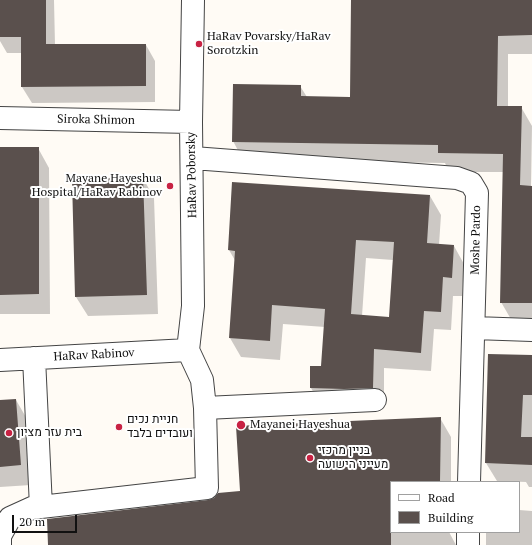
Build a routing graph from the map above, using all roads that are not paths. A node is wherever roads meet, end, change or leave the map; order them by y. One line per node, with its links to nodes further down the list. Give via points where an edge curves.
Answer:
1 (193, 0): 3 (street, HaRav Poborsky)
2 (0, 118): 3 (street, Siroka Shimon)
3 (191, 122): 4 (street, HaRav Poborsky)
4 (192, 158): 5 (street, Moshe Pardo, via 457,178 471,183 477,193); 7 (street, HaRav Poborsky, via 193,306)
5 (474, 328): 6 (street); 12 (street, Moshe Pardo)
6 (532, 330)
7 (188, 350): 8 (street, HaRav Rabinov); 11 (street, via 202,380)
8 (34, 358): 9 (street, HaRav Rabinov); 13 (street)
9 (0, 360)
10 (375, 400): 11 (street)
11 (205, 408): 13 (street, via 207,488)
12 (469, 481)
13 (41, 507): 15 (street, via 32,508 10,518 0,536)
14 (468, 533): 16 (street)
15 (0, 545)
16 (468, 545)

